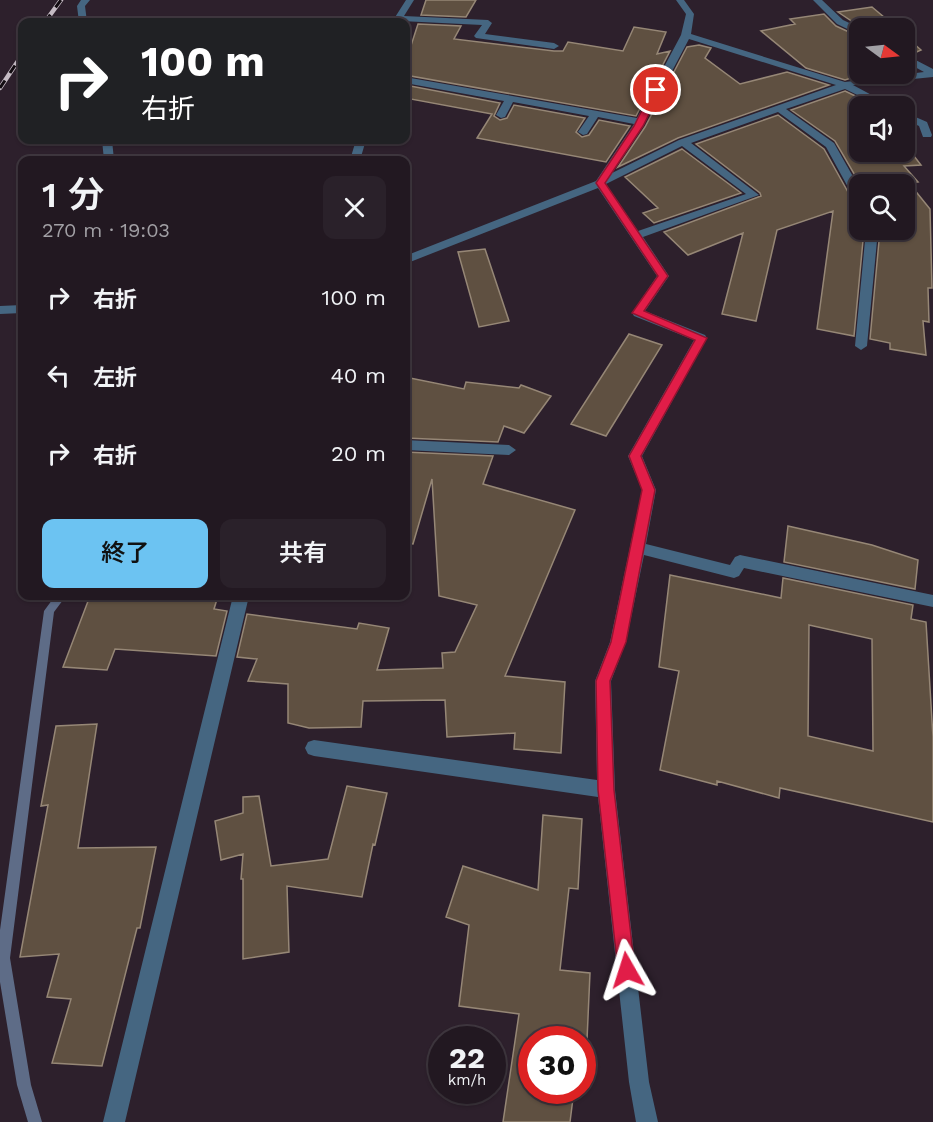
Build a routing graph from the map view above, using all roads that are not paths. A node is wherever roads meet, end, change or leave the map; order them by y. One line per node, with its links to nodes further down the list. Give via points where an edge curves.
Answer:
1 (86, 0): 5 (street, via 81,6)
2 (411, 0): 6 (street)
3 (680, 0): 9 (street, via 690,14)
4 (817, 0): 8 (street)
5 (82, 18)
6 (398, 18)
7 (410, 20): 10 (street, via 488,22 479,36)
8 (849, 26)
9 (687, 35): 14 (street); 21 (street)
10 (554, 46)
11 (915, 63): 12 (street)
12 (933, 74): 14 (street)
13 (410, 81): 16 (street)
14 (845, 86): 15 (street); 17 (street)
15 (866, 96)
16 (510, 99): 18 (street); 19 (street)
17 (780, 109): 24 (street); 25 (street, via 830,145)
18 (595, 114): 21 (street); 22 (street)
19 (501, 115)
20 (915, 120): 23 (street, via 923,124)
21 (640, 122): 26 (street)
22 (583, 132)
23 (927, 135)
24 (683, 142): 26 (street); 27 (street, via 754,195)
25 (849, 180)
26 (600, 183): 27 (street); 29 (street)
27 (636, 236): 35 (street, via 663,276 638,313 701,338 635,456 649,490)
28 (871, 240): 32 (street)
29 (410, 258)
30 (18, 309): 31 (street)
31 (0, 310)
32 (861, 346)
33 (410, 445): 34 (street)
34 (509, 450)
35 (638, 548): 37 (street, via 735,572 740,561); 39 (street, via 618,642 603,681)
36 (240, 600): 40 (street)
37 (933, 601)
38 (314, 748): 39 (street)
39 (606, 790): 41 (street, via 639,1082)
40 (114, 1122)
41 (647, 1122)

